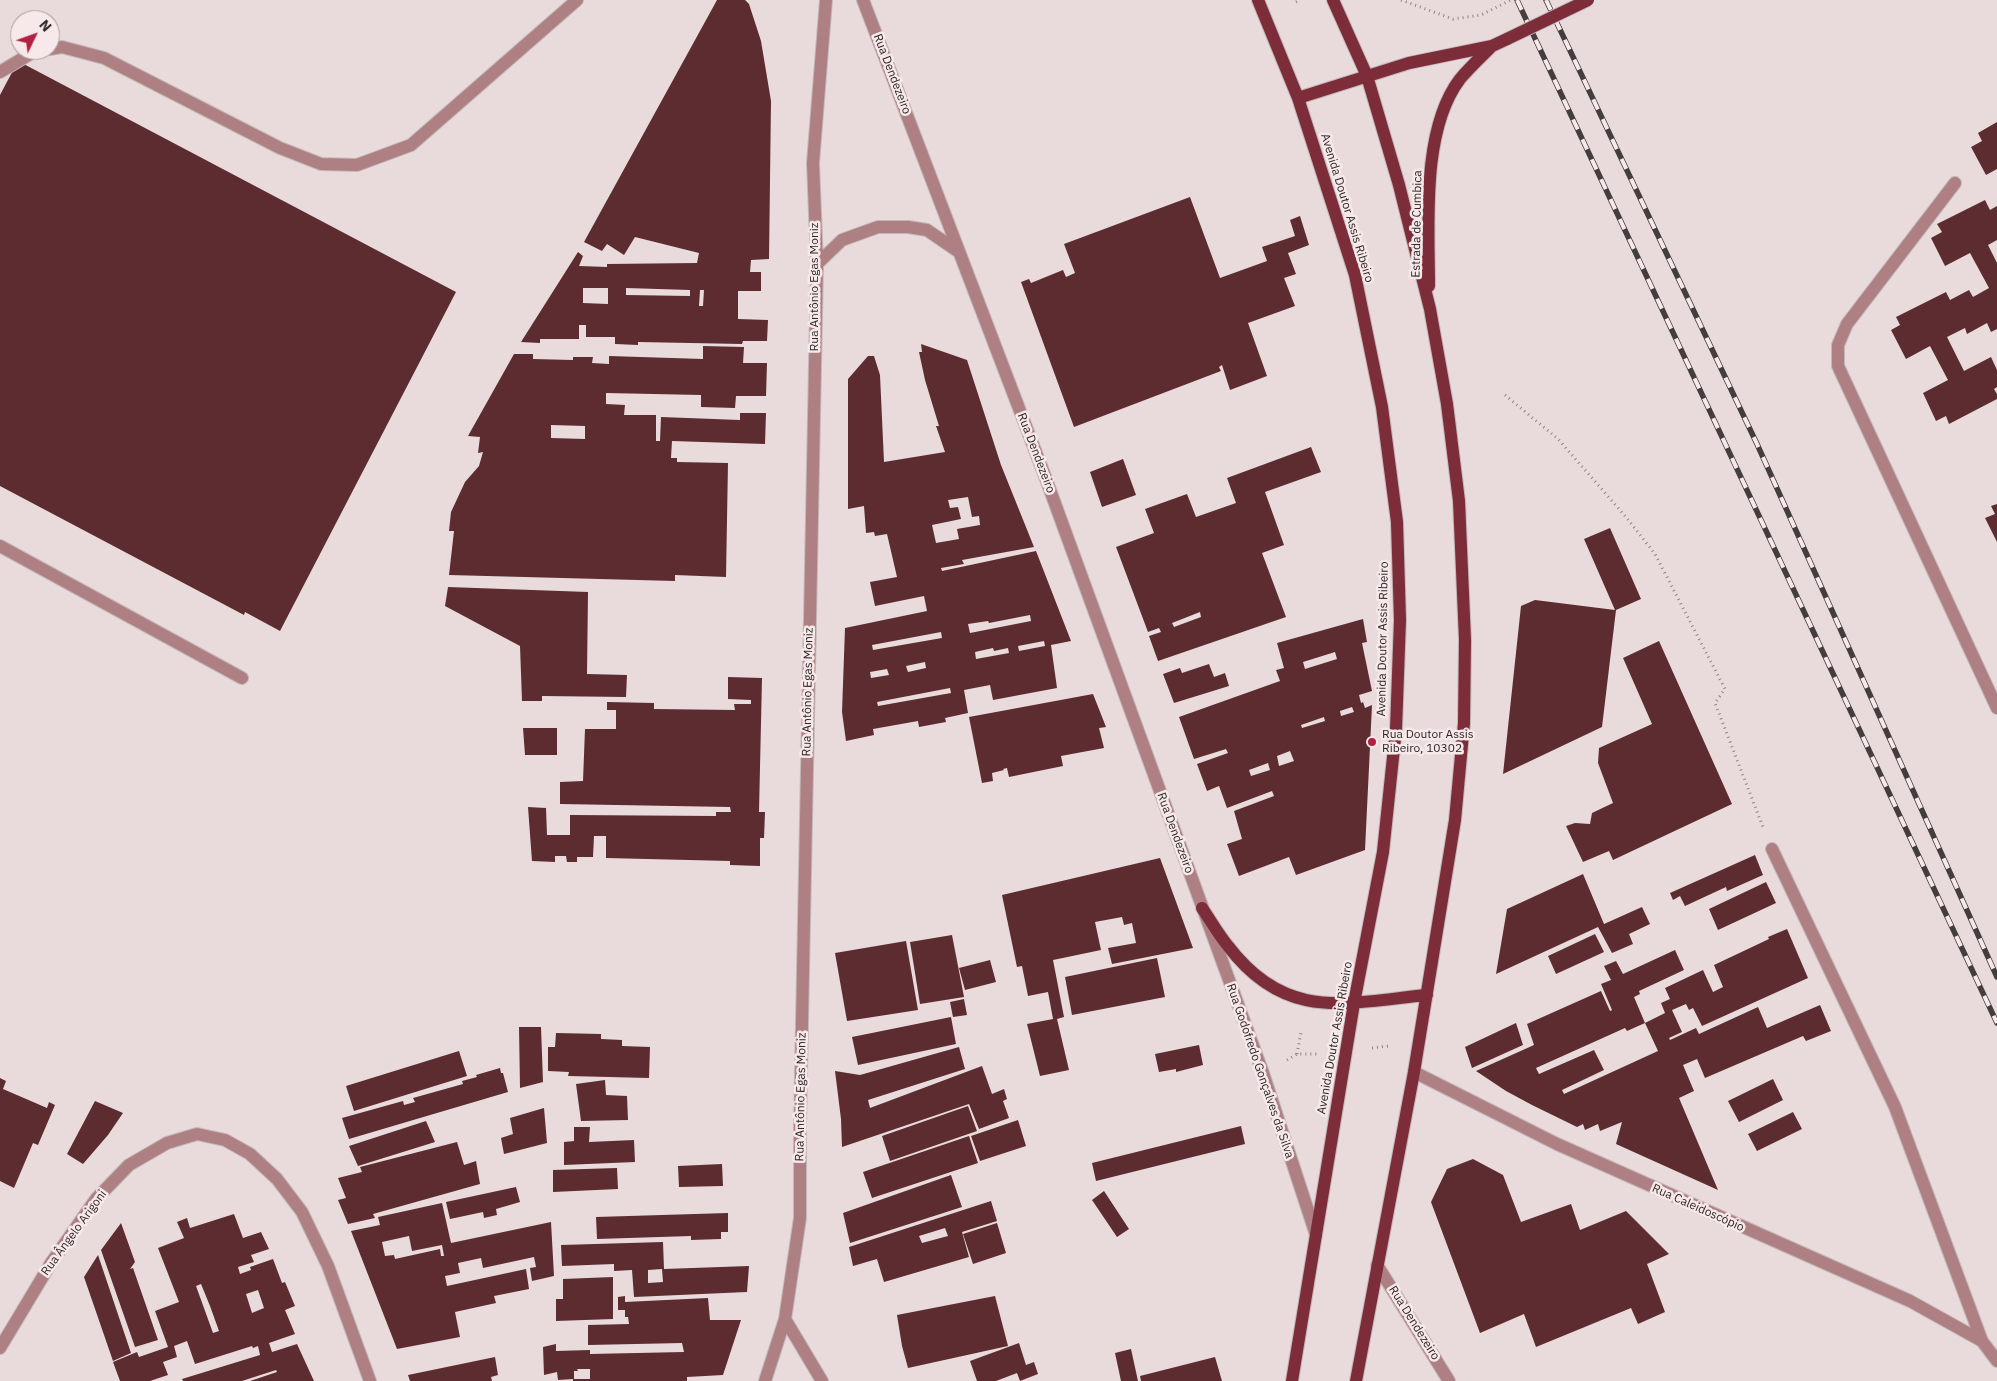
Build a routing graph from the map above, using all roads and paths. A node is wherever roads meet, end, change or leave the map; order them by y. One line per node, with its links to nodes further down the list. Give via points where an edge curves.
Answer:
1 (577, 0): 10 (street, via 411,145 357,165 321,164 280,148 104,58)
2 (826, 0): 17 (street, Rua Antônio Egas Moniz, via 813,163)
3 (863, 0): 16 (street, Rua Dendezeiro)
4 (1258, 0): 14 (main road, Avenida Doutor Assis Ribeiro)
5 (1333, 0): 13 (main road)
6 (1401, 0): 7 (path, via 1453,18 1481,15)
7 (1512, 0)
8 (1588, 0): 9 (main road, bridge)
9 (1492, 46): 13 (main road, via 1409,63); 18 (main road, Estrada de Cumbica, via 1460,80 1446,104 1435,140 1429,205)
10 (60, 47)
11 (20, 60): 12 (street)
12 (0, 72)
13 (1367, 76): 14 (main road); 18 (main road)
14 (1298, 98): 27 (main road, Avenida Doutor Assis Ribeiro, via 1355,275 1382,407 1397,522 1400,620 1396,729 1384,852)
15 (1955, 183): 22 (street, via 1847,324 1838,345 1838,366)
16 (960, 252): 17 (street, via 928,230 878,227 842,240); 25 (street, Rua Dendezeiro)
17 (817, 264): 37 (street, Rua Antônio Egas Moniz, via 800,1218)
18 (1430, 309): 26 (main road, via 1447,404 1459,501 1465,640 1464,723 1455,820)
19 (1505, 395): 24 (path, via 1558,439 1655,554 1725,689 1715,703)
20 (0, 546): 21 (street)
21 (242, 678)
22 (1992, 686): 23 (street)
23 (1997, 708)
24 (1772, 849): 38 (street, via 1895,1107)
25 (1202, 908): 27 (main road, via 1228,947 1256,976 1284,995 1332,1004); 35 (street, Rua Godofredo Gonçalves da Silva)
26 (1427, 995): 27 (main road); 34 (main road)
27 (1354, 1003): 35 (main road, Avenida Doutor Assis Ribeiro)
28 (1301, 1032): 31 (path)
29 (1388, 1046): 30 (path)
30 (1372, 1048)
31 (1297, 1054): 32 (path); 33 (path)
32 (1317, 1054)
33 (1287, 1060)
34 (1414, 1072): 36 (main road); 38 (street, Rua Caleidoscópio, via 1566,1148 1910,1301)
35 (1316, 1235): 44 (main road, Avenida Doutor Assis Ribeiro)
36 (1378, 1265): 45 (main road); 46 (street, Rua Dendezeiro)
37 (785, 1319): 42 (street, Rua Antônio Egas Moniz); 43 (street)
38 (1982, 1341): 40 (street)
39 (0, 1348): 41 (street, Rua Ângelo Arigoni, via 51,1262 96,1199 129,1165 167,1143 197,1134 225,1140 250,1154 277,1179 302,1212 328,1266)
40 (1997, 1361)
41 (370, 1381)
42 (765, 1381)
43 (822, 1381)
44 (1292, 1381)
45 (1356, 1381)
46 (1449, 1381)

